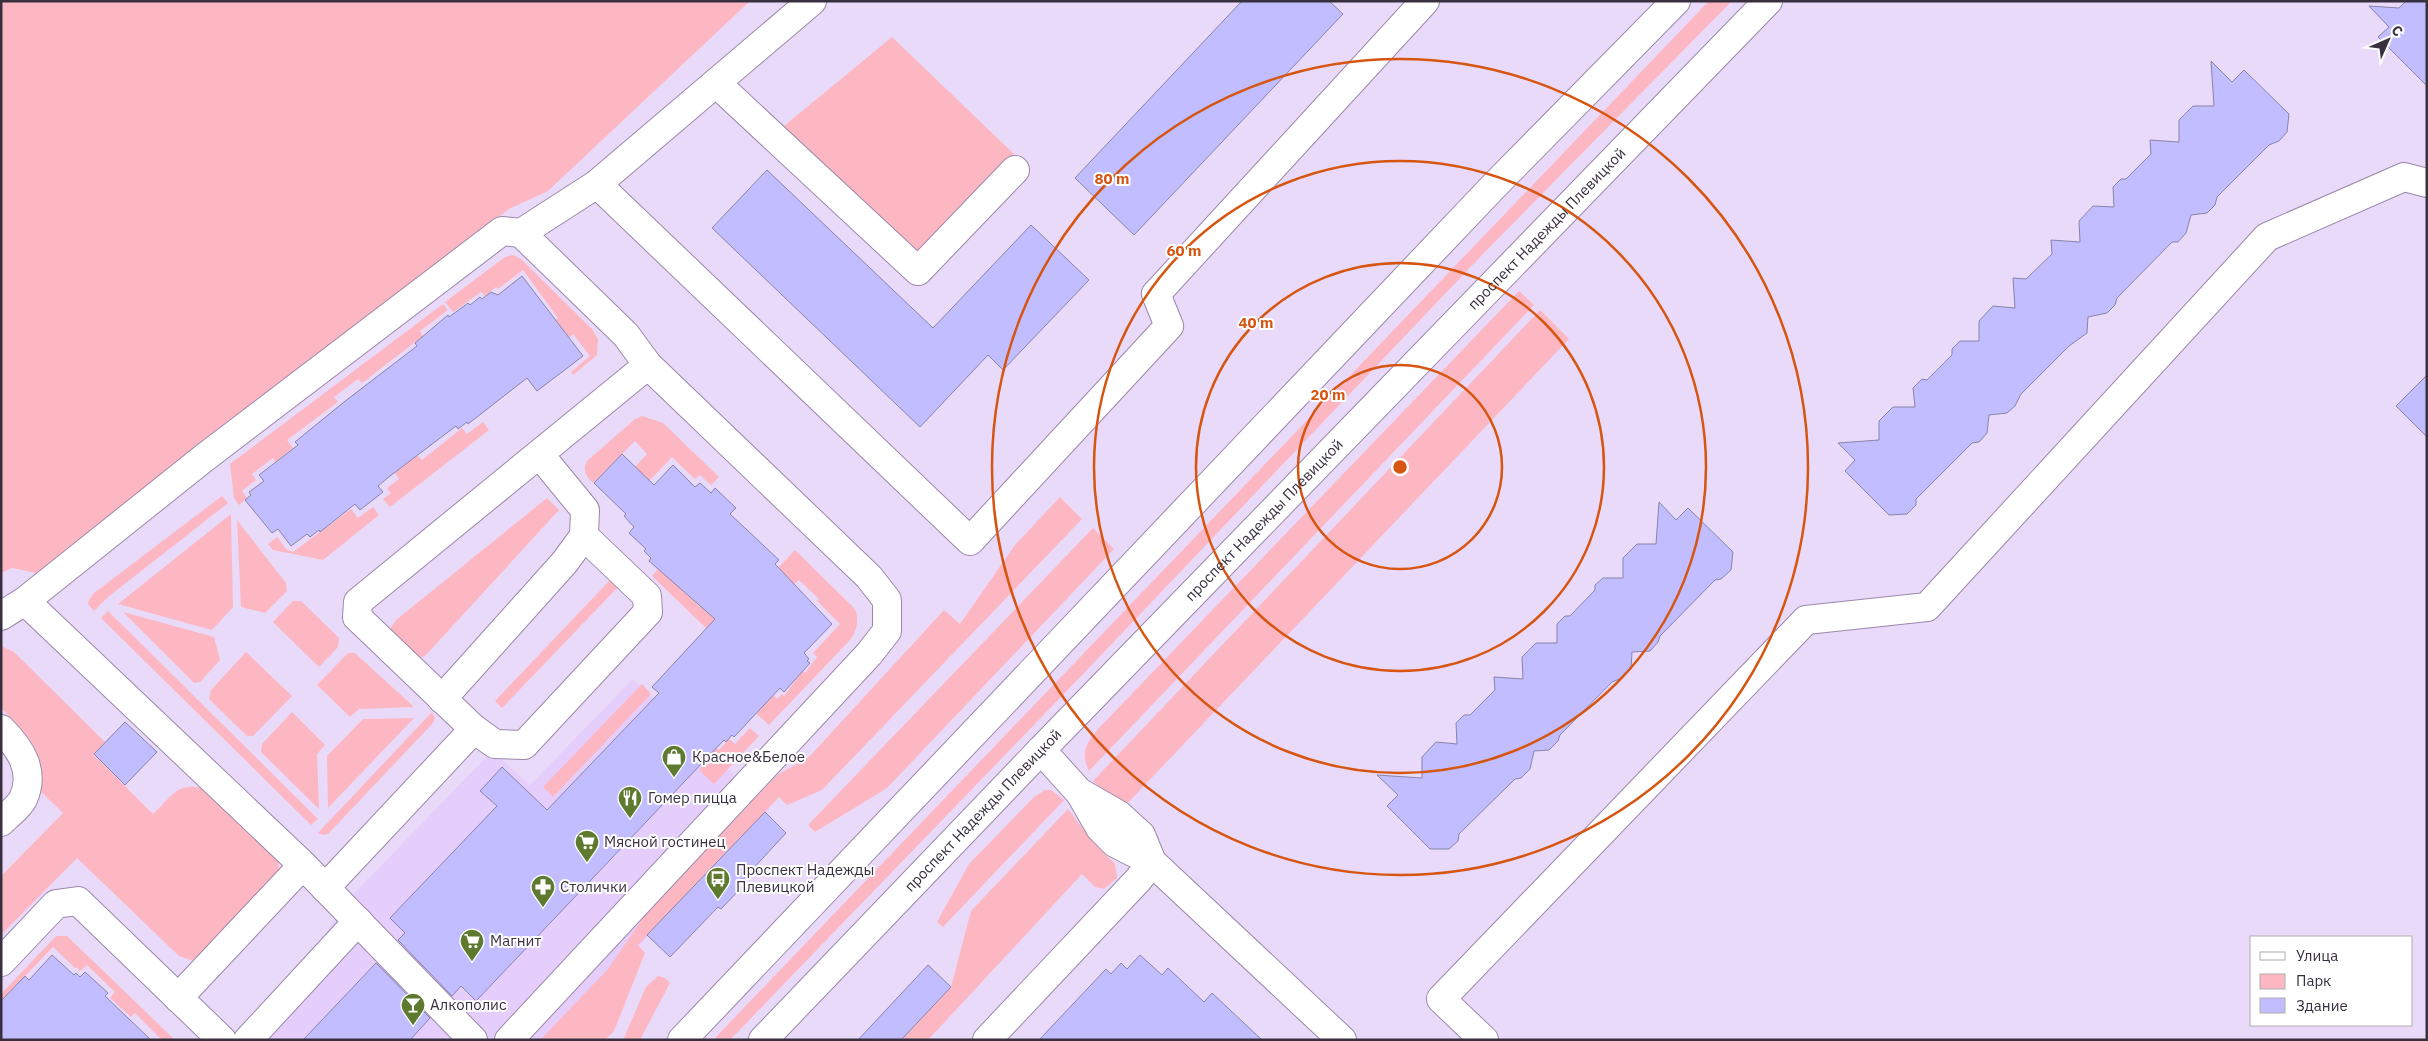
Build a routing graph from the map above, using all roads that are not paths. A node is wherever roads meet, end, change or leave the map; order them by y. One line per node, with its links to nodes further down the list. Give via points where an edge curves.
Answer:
1 (812, 1): 5 (main road)
2 (1425, 1): 8 (main road, via 1156,294 1169,326 970,541)
3 (1676, 1): 30 (main road, via 1492,188)
4 (1768, 1): 18 (main road, проспект Надежды Плевицкой)
5 (716, 83): 6 (main road, via 918,271); 8 (main road)
6 (1015, 170)
7 (2427, 183): 34 (main road, via 2404,177 2267,237 1927,607 1806,620 1441,999)
8 (596, 184): 9 (main road)
9 (521, 233): 10 (main road, via 626,334); 13 (main road, via 502,231 204,458)
10 (648, 365): 11 (main road); 29 (main road, via 869,577 887,600 887,630 869,654)
11 (540, 455): 12 (main road, via 585,510); 15 (main road, via 358,602 357,617)
12 (584, 536): 15 (main road, via 564,563); 17 (main road, via 647,596 648,612 524,745 495,744)
13 (25, 601): 14 (main road); 21 (main road)
14 (1, 616)
15 (442, 699): 17 (main road)
16 (1, 729): 19 (main road, via 22,752 28,769 28,783 22,800)
17 (474, 729): 22 (main road)
18 (1041, 750): 20 (main road, via 1079,792 1120,815 1141,835); 31 (main road, проспект Надежды Плевицкой)
19 (1, 822)
20 (1152, 862): 32 (main road); 33 (main road)
21 (303, 865): 22 (main road); 25 (main road)
22 (325, 888): 23 (main road)
23 (358, 921): 27 (main road); 28 (main road)
24 (1, 962): 25 (main road, via 56,904 78,901)
25 (178, 998): 26 (main road)
26 (222, 1040)
27 (248, 1040)
28 (474, 1040)
29 (508, 1040)
30 (682, 1040)
31 (763, 1040)
32 (987, 1040)
33 (1342, 1040)
34 (1484, 1040)

